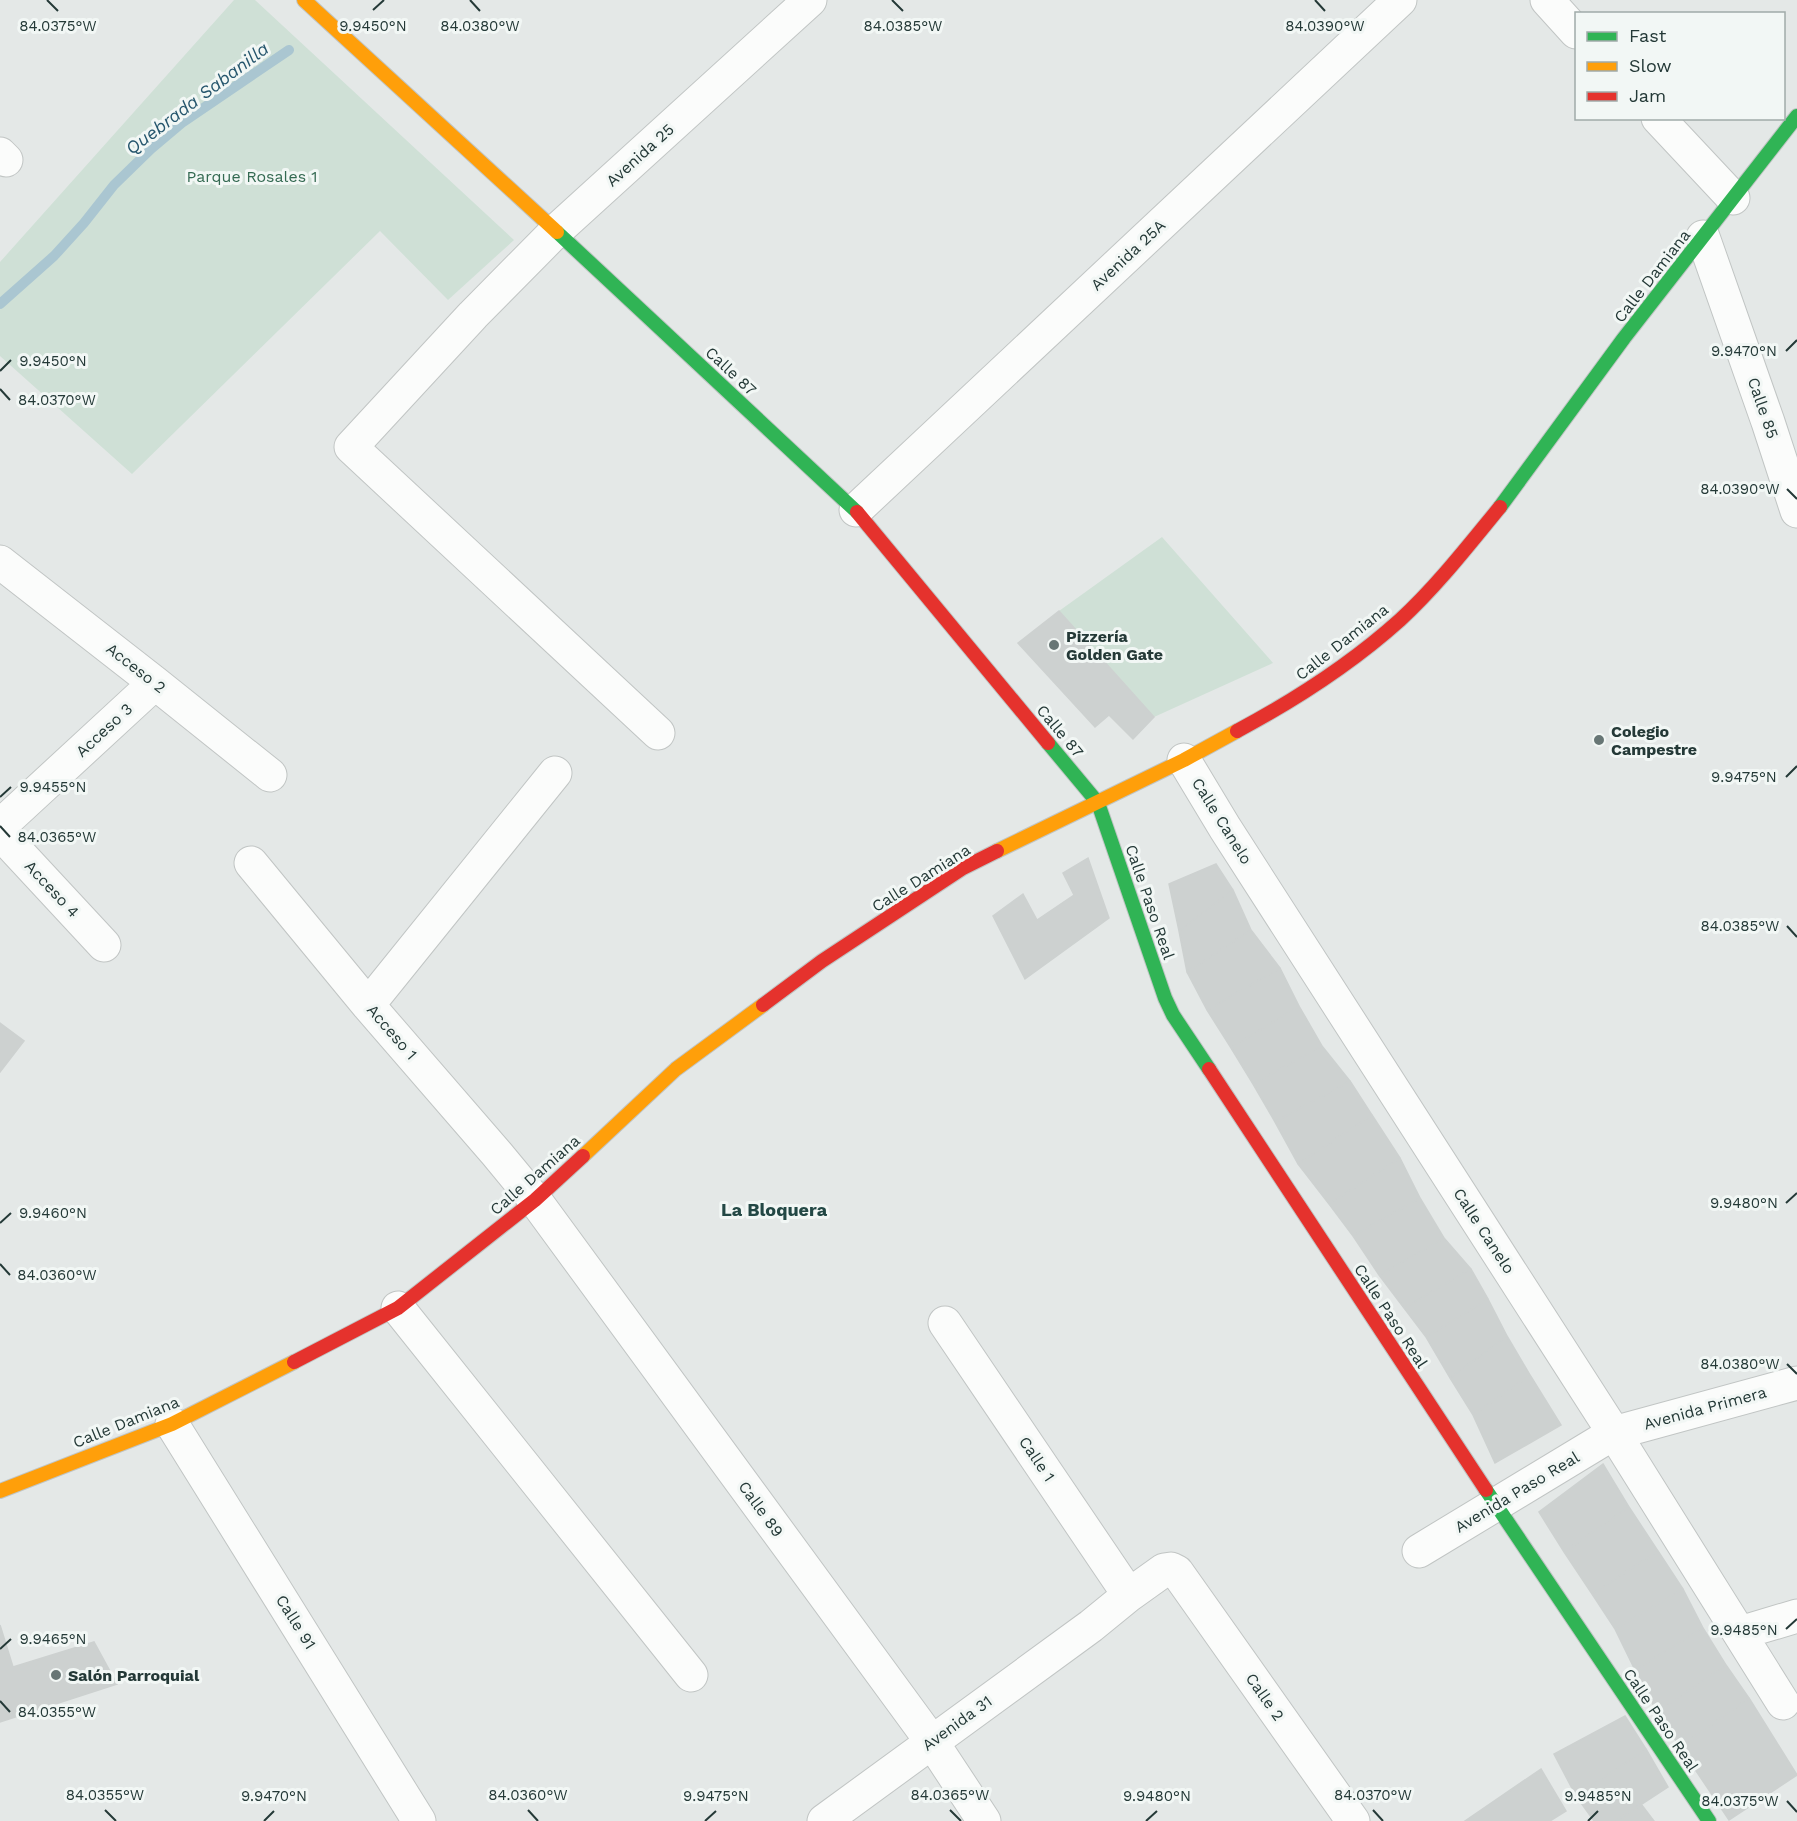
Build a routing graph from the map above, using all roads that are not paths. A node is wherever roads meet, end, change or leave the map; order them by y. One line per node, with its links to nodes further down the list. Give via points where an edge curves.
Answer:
1 (304, 0): 9 (street, Calle 87)
2 (810, 0): 9 (street, Avenida 25)
3 (1400, 0): 11 (street, Avenida 25A)
4 (1547, 0): 5 (street)
5 (1575, 31)
6 (1797, 116): 8 (street, Calle Damiana)
7 (1660, 120): 8 (street)
8 (1733, 198): 10 (street, Calle Damiana)
9 (556, 231): 11 (street, Calle 87); 15 (street, Avenida 25, via 351,447)
10 (1703, 237): 12 (street, Calle 85); 16 (street, Calle Damiana, via 1504,502 1400,620 1341,668 1287,704)
11 (856, 510): 19 (street, Calle 87)
12 (1797, 511)
13 (0, 562): 14 (street, Acceso 2)
14 (155, 683): 18 (street, Acceso 2); 20 (street, Acceso 3)
15 (658, 732)
16 (1184, 760): 19 (street, Calle Damiana); 30 (street, Calle Canelo)
17 (555, 772): 24 (street)
18 (270, 775)
19 (1098, 802): 25 (street, Calle Damiana, via 963,868 822,962 676,1069); 32 (street, Calle Paso Real, via 1173,1015)
20 (0, 826)
21 (0, 833): 23 (street, Acceso 4)
22 (251, 863): 24 (street, Acceso 1)
23 (105, 945)
24 (368, 1005): 25 (street, Acceso 1)
25 (535, 1200): 26 (street, Calle Damiana); 40 (street, Calle 89)
26 (398, 1308): 29 (street, Calle Damiana); 38 (street)
27 (945, 1323): 35 (street, Calle 1)
28 (1797, 1383): 30 (street, Avenida Primera)
29 (172, 1424): 31 (street, Calle Damiana); 41 (street, Calle 91)
30 (1614, 1432): 32 (street, Avenida Paso Real); 37 (street, Calle Canelo)
31 (0, 1491)
32 (1496, 1505): 33 (street, Avenida Paso Real); 45 (street, Calle Paso Real)
33 (1419, 1551)
34 (1177, 1572): 35 (street, Avenida 31, via 1164,1570); 44 (street, Calle 2)
35 (1129, 1595): 40 (street, Avenida 31)
36 (1797, 1616): 37 (street)
37 (1740, 1633): 39 (street, Calle Canelo)
38 (691, 1675)
39 (1783, 1703)
40 (932, 1742): 42 (street, Avenida 31); 43 (street, Calle 89)
41 (419, 1821)
42 (824, 1821)
43 (984, 1821)
44 (1353, 1821)
45 (1709, 1821)

